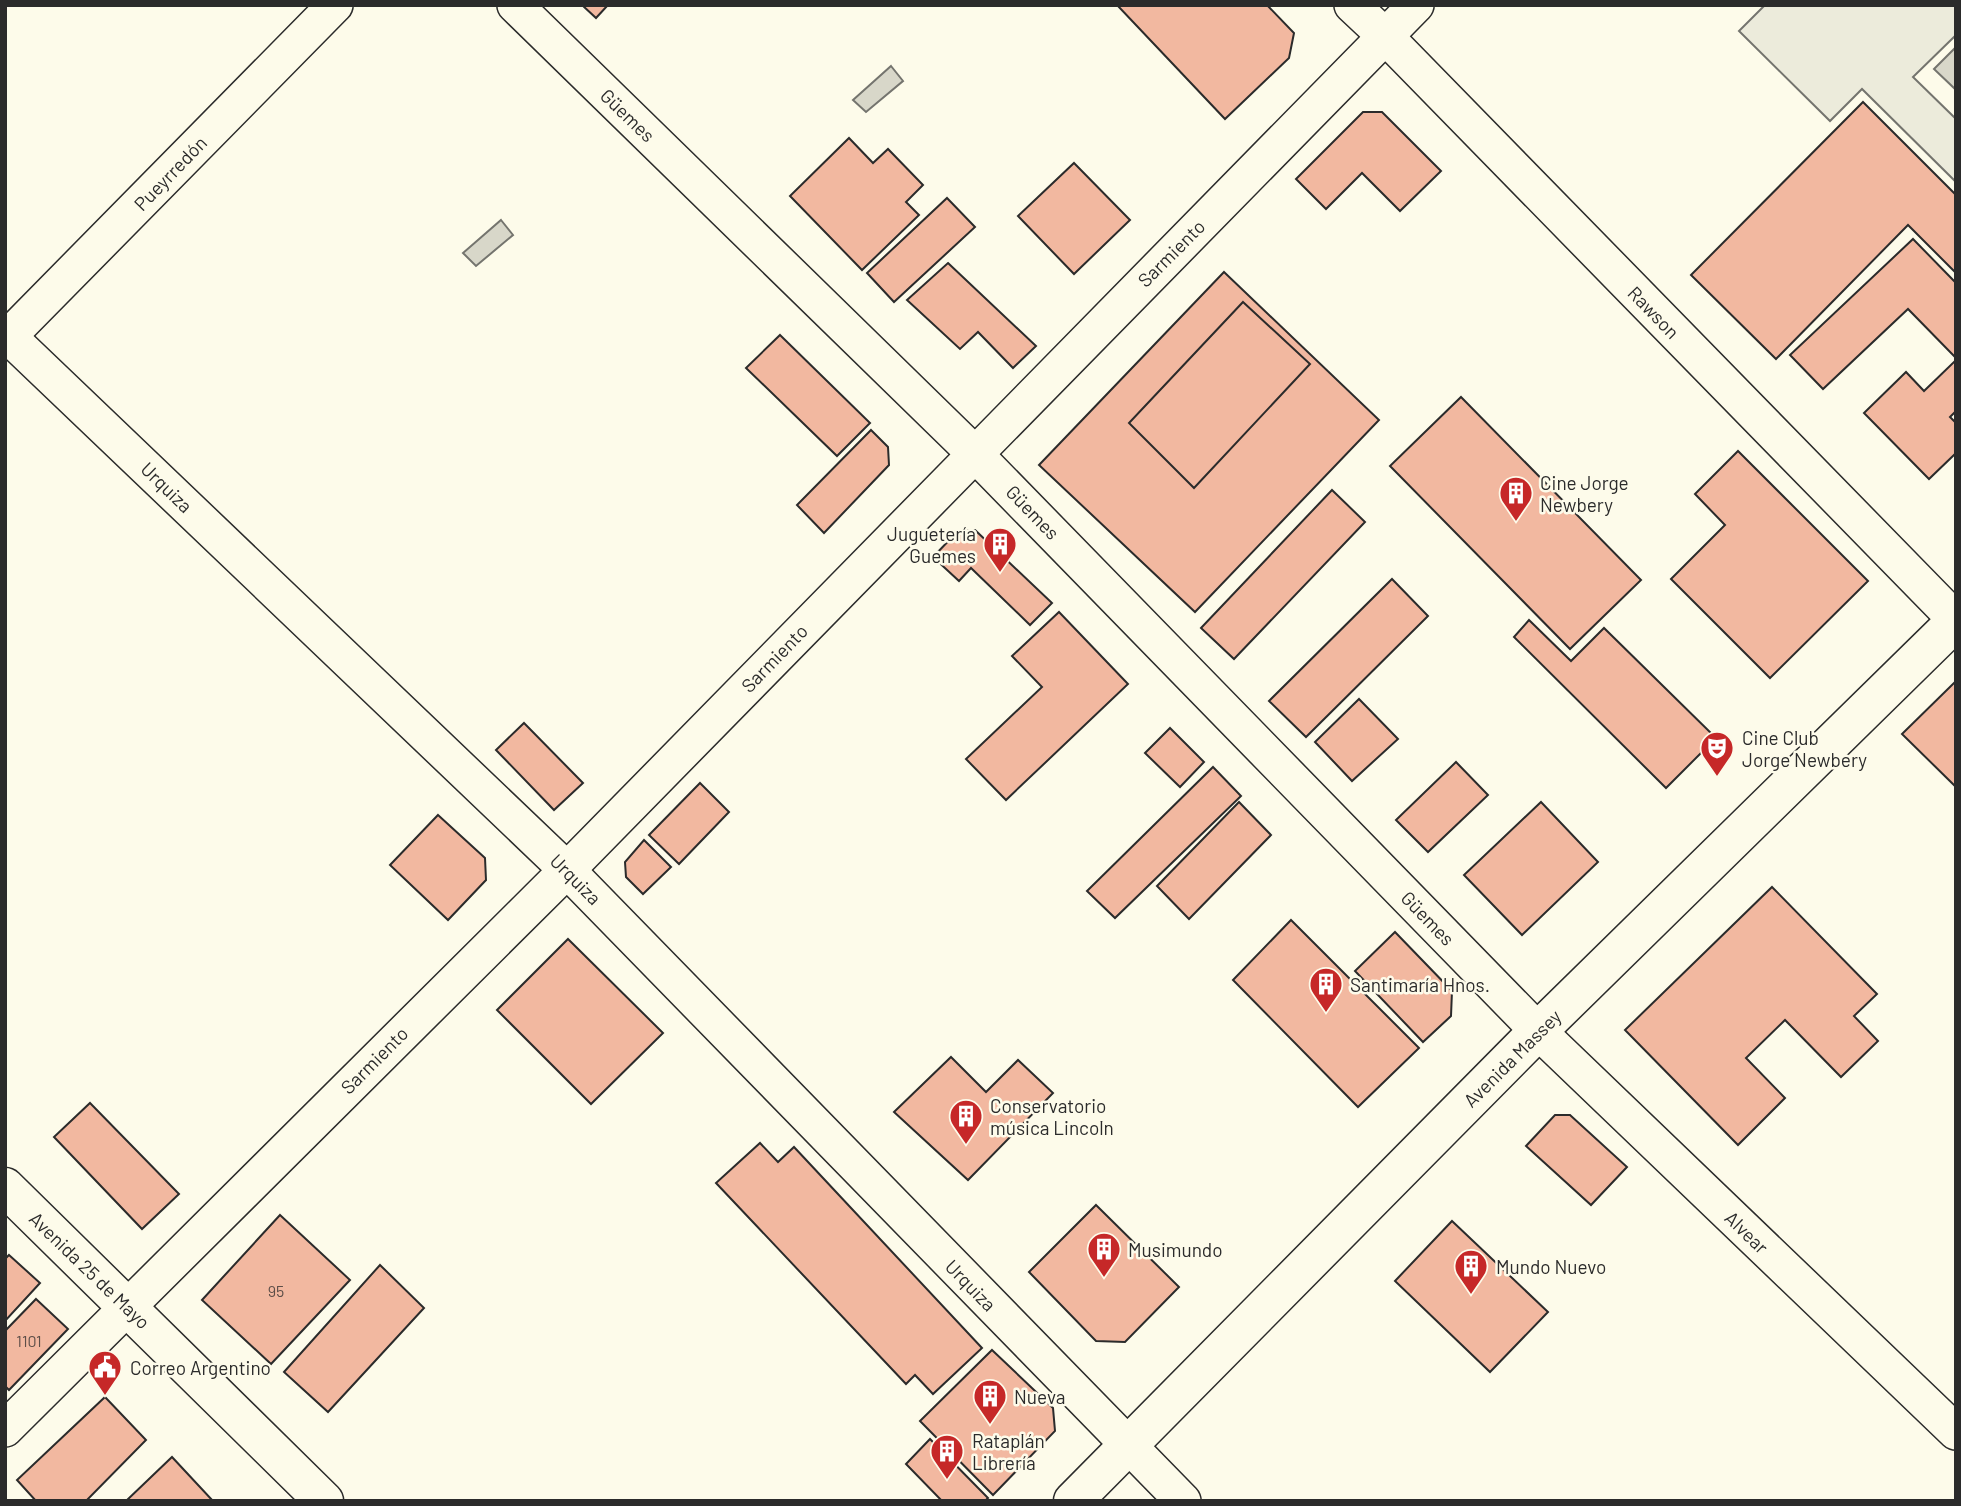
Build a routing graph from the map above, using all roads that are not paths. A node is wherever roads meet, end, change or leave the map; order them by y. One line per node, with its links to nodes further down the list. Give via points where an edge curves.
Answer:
1 (335, 5): 6 (street, Pueyrredón)
2 (515, 5): 7 (street, Güemes)
3 (1352, 5): 5 (street, Rawson)
4 (1416, 5): 5 (street, Sarmiento)
5 (1385, 36): 7 (street, Sarmiento); 8 (street, Rawson)
6 (7, 336): 9 (street, Urquiza)
7 (974, 453): 9 (street, Sarmiento); 10 (street, Güemes)
8 (1956, 620): 10 (main road, Avenida Massey)
9 (567, 870): 12 (street, Sarmiento); 15 (street, Urquiza)
10 (1538, 1031): 14 (street, Alvear); 15 (main road, Avenida Massey)
11 (5, 1187): 12 (main road, Avenida 25 de Mayo)
12 (127, 1306): 13 (street, Sarmiento); 16 (main road, Avenida 25 de Mayo)
13 (5, 1429)
14 (1956, 1432)
15 (1127, 1445): 17 (main road, Avenida Massey); 18 (street, Urquiza)
16 (324, 1501)
17 (1073, 1501)
18 (1184, 1501)

